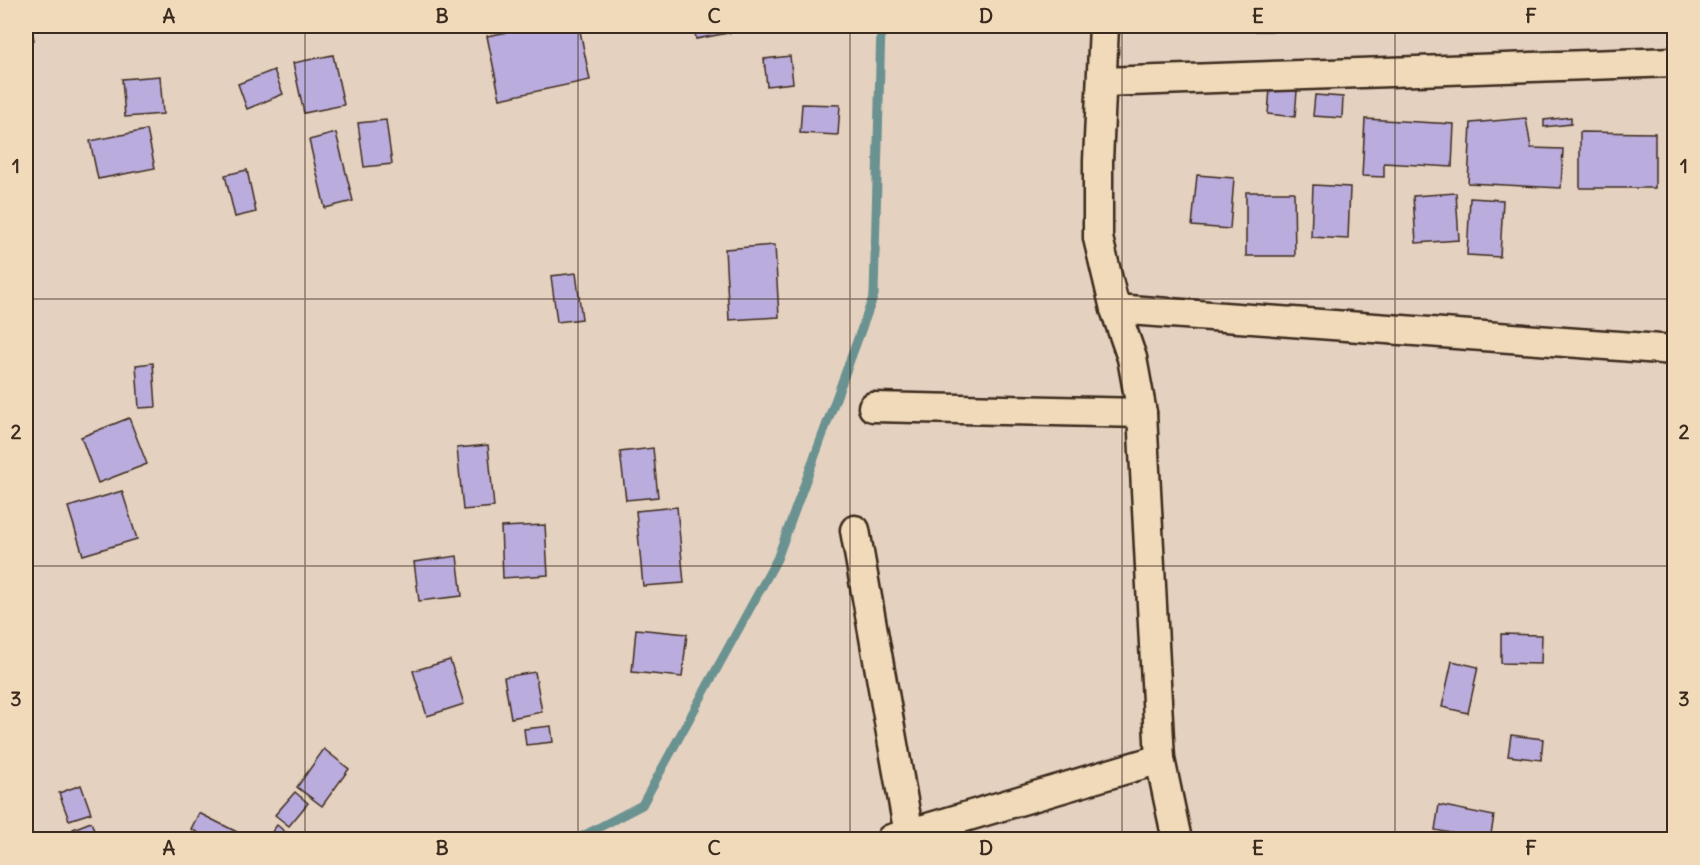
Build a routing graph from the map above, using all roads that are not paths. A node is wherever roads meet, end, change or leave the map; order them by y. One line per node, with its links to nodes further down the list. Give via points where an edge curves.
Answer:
1 (1104, 26): 3 (street)
2 (1674, 62): 3 (street)
3 (1102, 82): 4 (street, via 1098,238)
4 (1116, 309): 5 (street); 7 (street, via 1132,358)
5 (1674, 350)
6 (873, 407): 7 (street)
7 (1142, 413): 9 (street)
8 (855, 530): 10 (street)
9 (1160, 759): 10 (street); 11 (street)
10 (903, 838)
11 (1177, 840)

